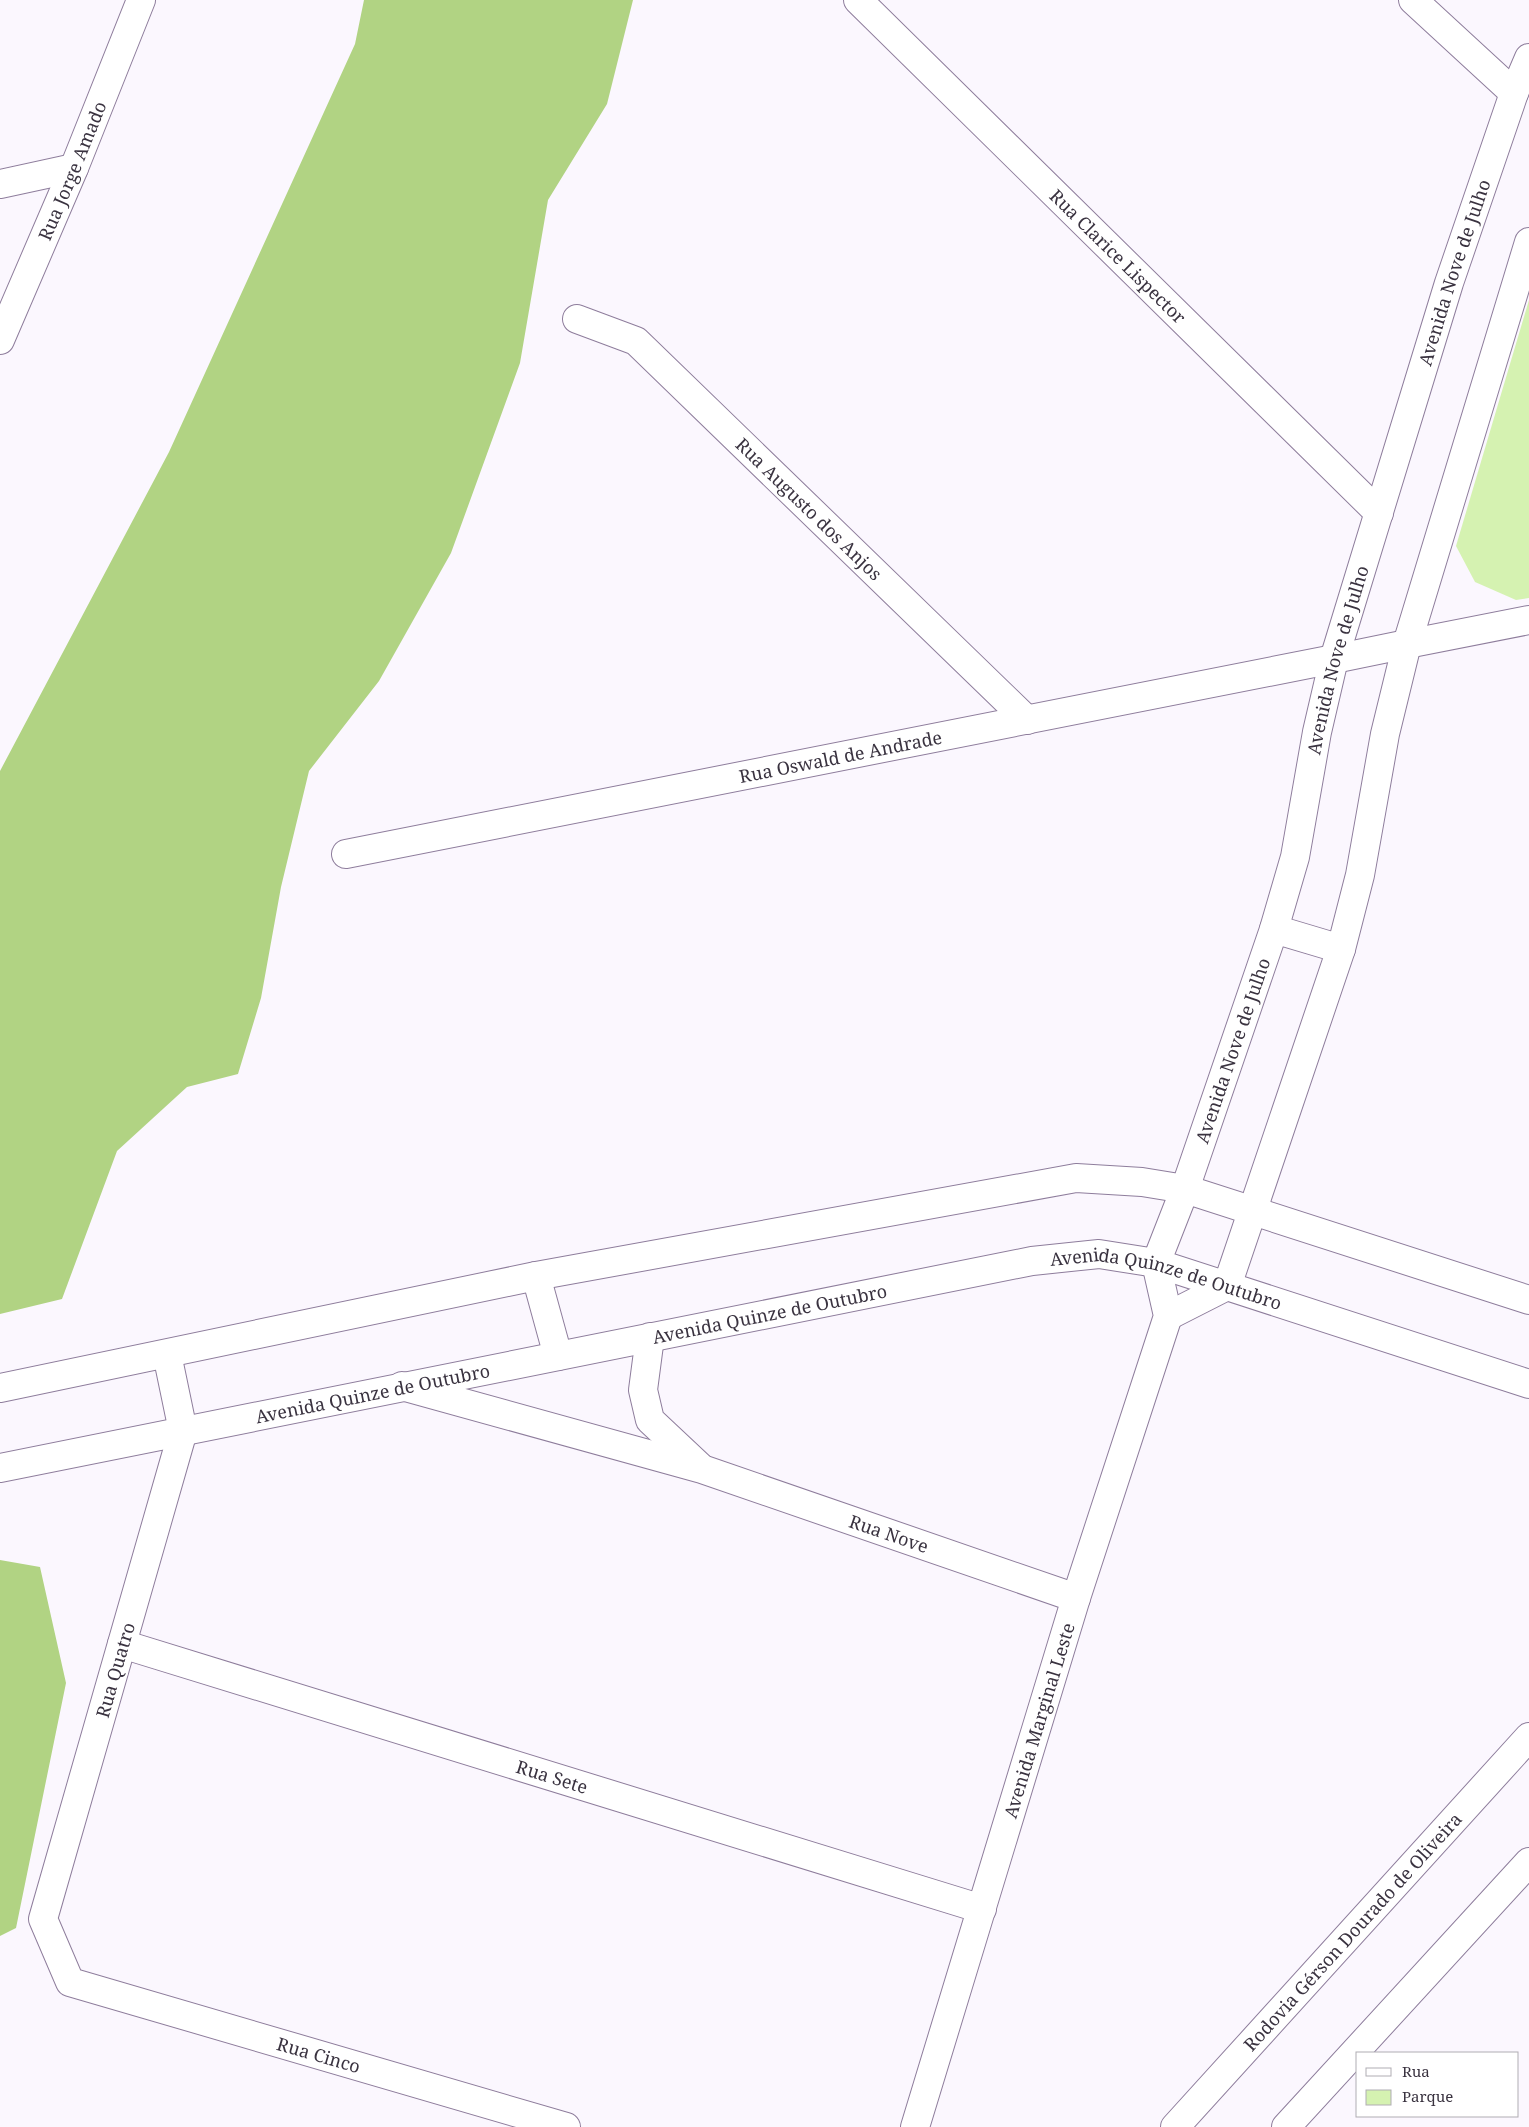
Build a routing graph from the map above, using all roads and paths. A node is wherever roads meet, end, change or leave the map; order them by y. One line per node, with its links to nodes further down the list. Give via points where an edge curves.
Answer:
1 (141, 0): 7 (street, Rua Jorge Amado)
2 (858, 0): 12 (street, Rua Clarice Lispector)
3 (1413, 0): 5 (street)
4 (1529, 58): 5 (street, Avenida Nove de Julho)
5 (1514, 93): 6 (street); 12 (street, Avenida Nove de Julho, via 1449,283)
6 (1529, 118)
7 (74, 168): 8 (street); 11 (street, Rua Jorge Amado)
8 (0, 184)
9 (1529, 242): 14 (street)
10 (577, 320): 16 (street, Rua Augusto dos Anjos, via 636,341)
11 (0, 340)
12 (1379, 513): 15 (street, Avenida Nove de Julho)
13 (1529, 620): 14 (street, Rua Oswald de Andrade)
14 (1407, 644): 15 (street, Rua Oswald de Andrade); 19 (street, via 1385,734 1360,875)
15 (1334, 659): 16 (street, Rua Oswald de Andrade); 18 (street, Avenida Nove de Julho, via 1316,732 1295,857)
16 (1027, 720): 17 (street, Rua Oswald de Andrade)
17 (346, 854)
18 (1274, 929): 19 (street); 20 (street, Avenida Nove de Julho)
19 (1341, 949): 21 (street)
20 (1185, 1189): 21 (street); 22 (street, Avenida Nove de Julho); 23 (street, via 1142,1182 1076,1178)
21 (1253, 1212): 24 (street); 25 (street)
22 (1156, 1263): 24 (street, Avenida Quinze de Outubro); 26 (street); 27 (street, Avenida Quinze de Outubro, via 1099,1254 1032,1261)
23 (536, 1276): 28 (street); 29 (street)
24 (1227, 1286): 26 (street); 30 (street, Avenida Quinze de Outubro)
25 (1529, 1300)
26 (1168, 1316): 36 (street, Avenida Marginal Leste)
27 (650, 1338): 29 (street, Avenida Quinze de Outubro); 35 (street, Rua Nove, via 643,1390 650,1420)
28 (166, 1354): 32 (street); 33 (street, Rua Quatro)
29 (558, 1356): 31 (street, Avenida Quinze de Outubro)
30 (1529, 1384)
31 (402, 1386): 33 (street, Avenida Quinze de Outubro); 35 (street, Rua Nove)
32 (0, 1388)
33 (184, 1431): 34 (street, Avenida Quinze de Outubro); 37 (street, Rua Quatro)
34 (0, 1468)
35 (702, 1469): 36 (street, Rua Nove)
36 (1076, 1598): 40 (street, Avenida Marginal Leste)
37 (122, 1644): 40 (street, Rua Sete); 41 (street, Rua Quatro, via 43,1919)
38 (1529, 1737): 44 (street, Rodovia Gérson Dourado de Oliveira)
39 (1529, 1862): 45 (street)
40 (982, 1909): 43 (street, Avenida Marginal Leste)
41 (70, 1982): 42 (street, Rua Cinco)
42 (566, 2127)
43 (915, 2127)
44 (1174, 2127)
45 (1286, 2127)

